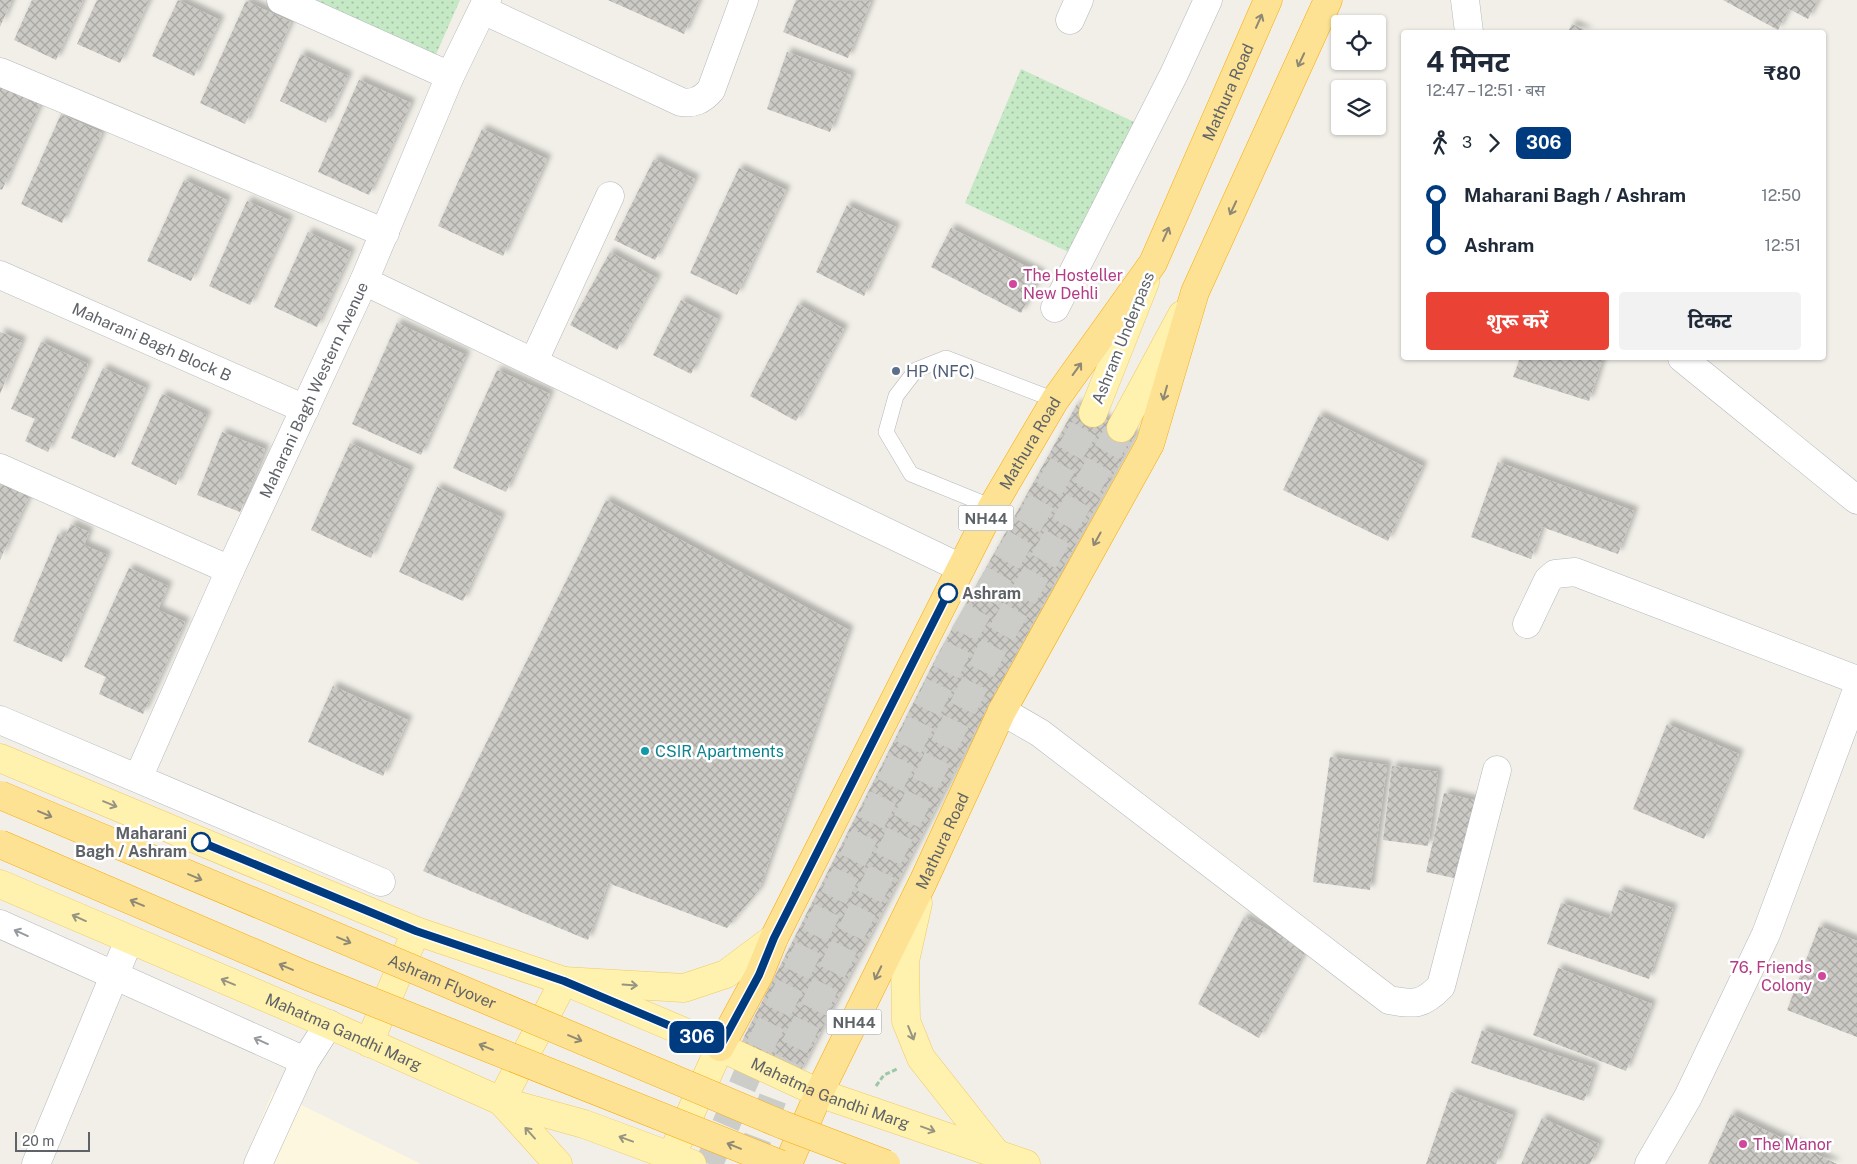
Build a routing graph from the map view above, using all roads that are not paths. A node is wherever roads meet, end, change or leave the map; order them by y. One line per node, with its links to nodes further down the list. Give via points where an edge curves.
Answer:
1 (281, 0): 10 (street)
2 (744, 0): 7 (street, via 711,90 694,102 681,102)
3 (1208, 0): 17 (street)
4 (1268, 0): 13 (highway, Mathura Road / NH44, one-way to 4)
5 (1328, 0): 16 (highway, Mathura Road / NH44, one-way to 16)
6 (1465, 0): 8 (street)
7 (485, 5): 10 (street, Maharani Bagh Western Avenue)
8 (1468, 30)
9 (0, 72): 12 (street)
10 (450, 76): 12 (street, Maharani Bagh Western Avenue)
11 (610, 196): 19 (street)
12 (385, 232): 15 (street, Maharani Bagh Western Avenue)
13 (1153, 262): 20 (highway, Mathura Road / NH44, one-way to 13); 22 (main road, Ashram Underpass)
14 (0, 275): 21 (street, Maharani Bagh Block B)
15 (364, 281): 19 (street); 21 (street, Maharani Bagh Western Avenue)
16 (1194, 292): 23 (main road, Ashram Underpass); 32 (highway, Mathura Road / NH44, one-way to 32, via 1150,444)
17 (1055, 308)
18 (1684, 360): 25 (street)
19 (534, 361): 27 (street)
20 (1055, 400): 26 (highway, Mathura Road / NH44); 26 (lane, via 946,358 916,370 896,396 886,432 911,474)
21 (305, 409): 28 (street, Maharani Bagh Western Avenue)
22 (1093, 413)
23 (1121, 428)
24 (0, 468): 28 (street)
25 (1857, 500)
26 (992, 507): 27 (highway, Mathura Road / NH44)
27 (960, 568): 44 (highway, Mathura Road / NH44)
28 (230, 570): 36 (street, Maharani Bagh Western Avenue)
29 (1527, 624): 30 (street, via 1548,580 1554,574 1575,572)
30 (1857, 680)
31 (1857, 690): 63 (street, via 1766,934 1688,1097)
32 (1002, 711): 35 (street, via 1040,734 1389,1000 1409,1004 1428,999 1441,986); 40 (highway, Mathura Road / NH44)
33 (0, 720): 36 (street)
34 (0, 758): 43 (main road, Mahatma Gandhi Marg, one-way to 43)
35 (1497, 770)
36 (138, 778): 39 (street)
37 (0, 795): 61 (highway, Ashram Flyover, one-way to 61, bridge, via 783,1125)
38 (0, 844): 59 (highway, one-way to 38, bridge, via 305,975)
39 (381, 882)
40 (923, 882): 52 (highway, Mathura Road / NH44, one-way to 52); 54 (main road, one-way to 54, via 905,961 906,1021 921,1058)
41 (0, 884): 45 (main road, Mahatma Gandhi Marg, one-way to 41)
42 (0, 924): 46 (street, one-way to 42)
43 (416, 931): 47 (main road, Mahatma Gandhi Marg); 49 (main road)
44 (774, 938): 47 (main road, one-way to 44, via 684,988 726,974); 50 (highway, Mathura Road / NH44, via 759,975)
45 (129, 940): 46 (street); 48 (main road, Mahatma Gandhi Marg, one-way to 45)
46 (114, 973): 51 (street, one-way to 46); 56 (street)
47 (564, 981): 50 (main road, Mahatma Gandhi Marg); 53 (main road)
48 (329, 1024): 49 (main road, Mahatma Gandhi Marg); 51 (street)
49 (369, 1043): 53 (main road, Mahatma Gandhi Marg)
50 (720, 1047): 52 (main road, Mahatma Gandhi Marg); 55 (main road, Mathura Road / NH44)
51 (305, 1061): 57 (street)
52 (819, 1093): 54 (main road, Mahatma Gandhi Marg, one-way to 54); 60 (highway, Mathura Road / NH44)
53 (501, 1101): 55 (main road, Mahatma Gandhi Marg, one-way to 53, via 584,1124); 58 (main road, one-way to 53)
54 (992, 1159): 62 (main road, Mahatma Gandhi Marg)
55 (677, 1161)
56 (40, 1162)
57 (258, 1164)
58 (558, 1164)
59 (780, 1164)
60 (788, 1164)
61 (886, 1164)
62 (1026, 1164)
63 (1649, 1164)

